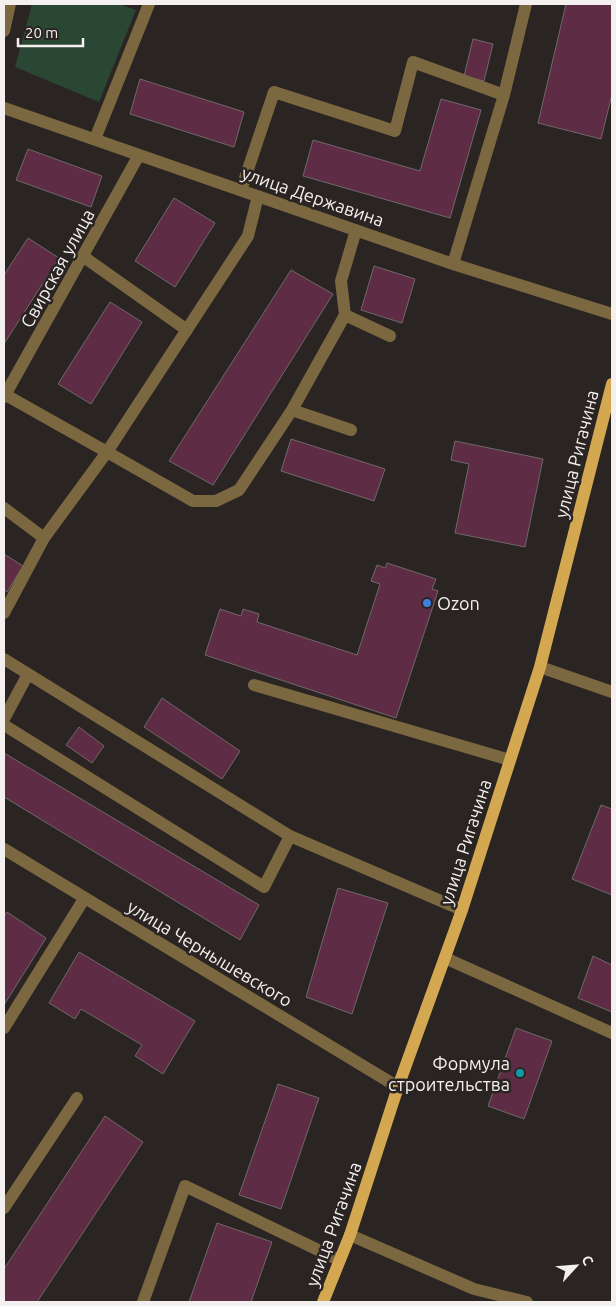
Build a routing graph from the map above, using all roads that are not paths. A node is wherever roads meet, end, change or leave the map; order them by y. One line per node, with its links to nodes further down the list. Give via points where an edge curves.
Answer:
1 (10, 4): 4 (street)
2 (149, 4): 7 (street)
3 (526, 4): 5 (street)
4 (4, 31)
5 (504, 95): 9 (street, via 413,62 395,131 274,92); 13 (street)
6 (5, 112): 7 (street, улица Державина)
7 (95, 138): 8 (street, улица Державина)
8 (139, 155): 9 (street, улица Державина); 12 (street, Свирская улица)
9 (241, 190): 10 (street, улица Державина)
10 (258, 196): 11 (street, улица Державина); 16 (street, via 248,236)
11 (356, 230): 13 (street, улица Державина); 15 (street, via 341,281)
12 (84, 257): 16 (street); 19 (street, Свирская улица)
13 (454, 264): 14 (street, улица Державина)
14 (612, 314)
15 (345, 315): 17 (street); 20 (street)
16 (186, 330): 22 (street)
17 (390, 336)
18 (612, 384): 27 (main road, улица Ригачина)
19 (4, 395): 22 (street)
20 (292, 410): 21 (street); 22 (street, via 239,490 216,501 193,501)
21 (351, 430)
22 (107, 452): 24 (street)
23 (4, 508): 24 (street)
24 (44, 538): 25 (street)
25 (4, 613)
26 (4, 659): 28 (street)
27 (540, 667): 30 (street); 33 (main road, улица Ригачина)
28 (28, 674): 31 (street); 34 (street)
29 (254, 685): 33 (street)
30 (612, 692)
31 (4, 719)
32 (4, 725): 34 (street, via 264,887)
33 (510, 760): 37 (main road, улица Ригачина)
34 (290, 836): 37 (street)
35 (5, 854): 36 (street, улица Чернышевского)
36 (84, 899): 39 (street); 41 (street, улица Чернышевского)
37 (462, 910): 38 (main road, улица Ригачина)
38 (445, 958): 40 (street); 41 (main road, улица Ригачина)
39 (4, 1028)
40 (612, 1033)
41 (398, 1087): 44 (main road, улица Ригачина)
42 (77, 1098): 43 (street)
43 (4, 1206)
44 (350, 1235): 45 (main road, улица Ригачина); 48 (street, via 474,1289)
45 (339, 1260): 46 (street, via 185,1186); 47 (main road, улица Ригачина)
46 (143, 1302)
47 (323, 1302)
48 (527, 1302)

